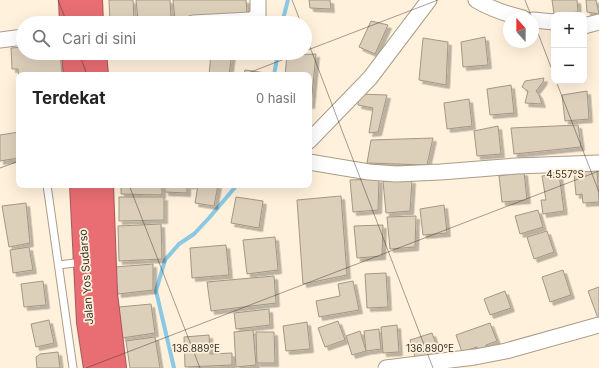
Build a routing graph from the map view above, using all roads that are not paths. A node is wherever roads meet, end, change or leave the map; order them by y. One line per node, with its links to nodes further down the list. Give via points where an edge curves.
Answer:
1 (70, 0): 7 (highway)
2 (91, 0): 8 (highway)
3 (258, 0): 9 (street)
4 (429, 0): 20 (street, via 370,78)
5 (476, 0): 6 (street)
6 (503, 13)
7 (71, 16)
8 (92, 16)
9 (258, 16)
10 (539, 21): 11 (street)
11 (551, 22)
12 (599, 22): 13 (street)
13 (587, 25)
14 (16, 38): 15 (street)
15 (0, 40)
16 (74, 60): 18 (highway)
17 (96, 60): 19 (highway)
18 (75, 72)
19 (97, 72)
20 (312, 138)
21 (312, 162): 22 (street, via 396,174)
22 (599, 163)
23 (47, 188): 27 (lane)
24 (81, 188): 26 (highway, Jalan Yos Sudarso)
25 (102, 188): 32 (highway, Jalan Yos Sudarso, via 106,294)
26 (84, 262): 27 (lane); 31 (highway, Jalan Yos Sudarso, via 88,322)
27 (59, 265): 30 (lane)
28 (599, 325): 29 (street, via 506,351)
29 (440, 364): 33 (street)
30 (73, 368)
31 (95, 368)
32 (114, 368)
33 (386, 368)

